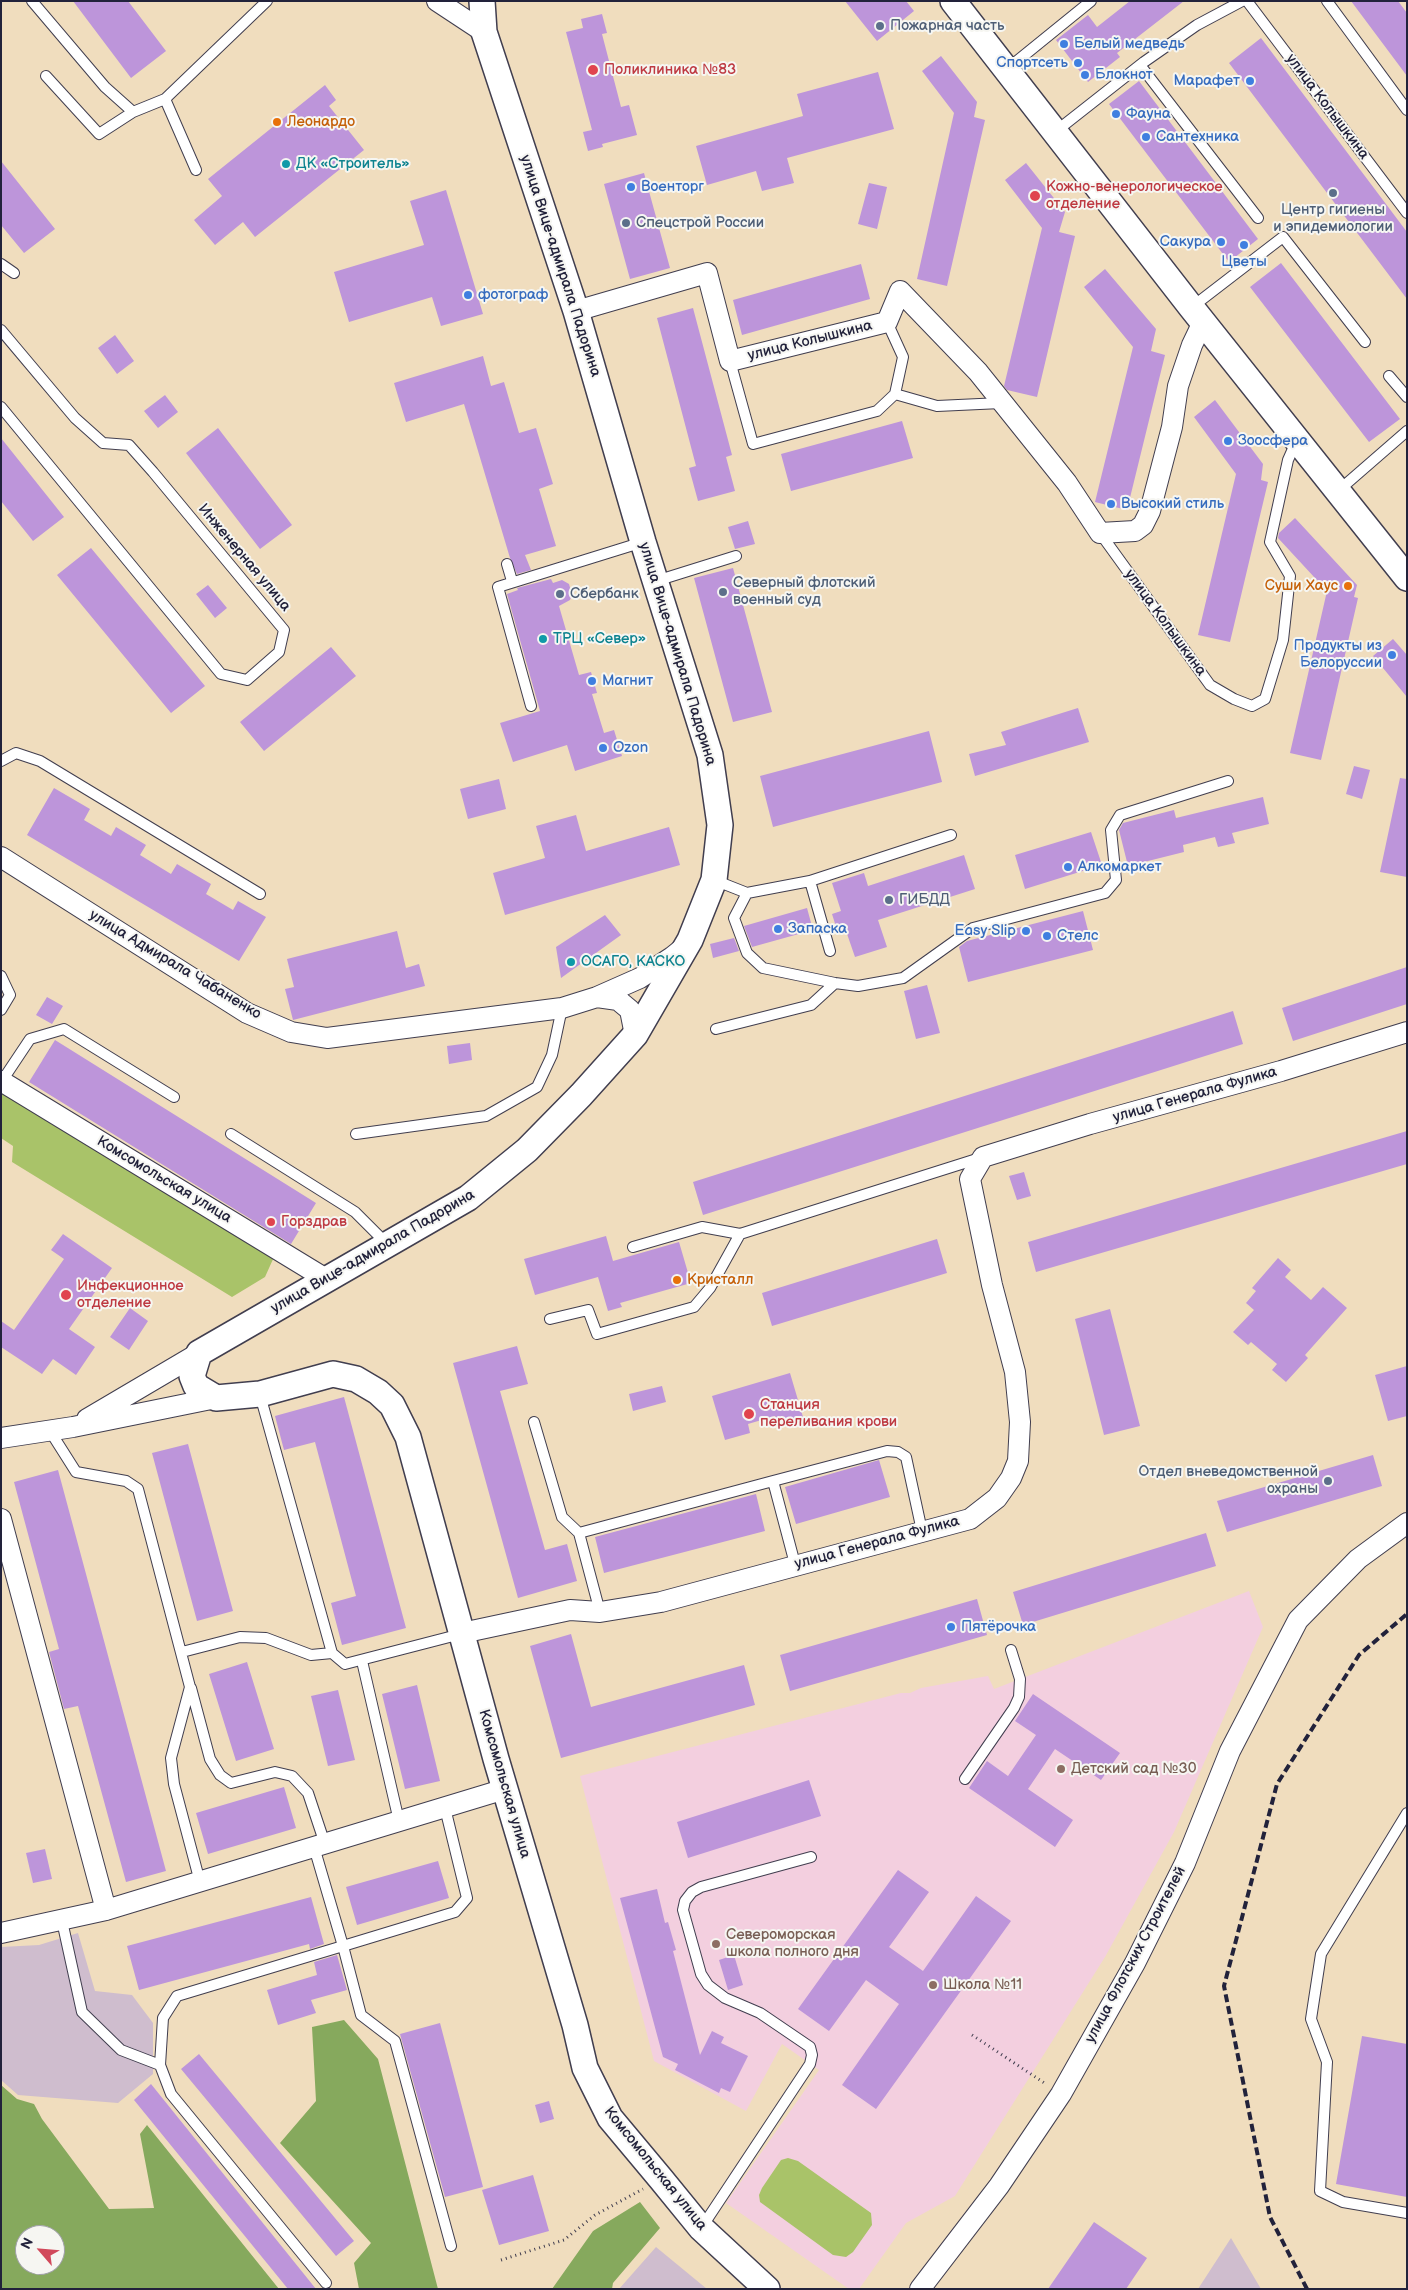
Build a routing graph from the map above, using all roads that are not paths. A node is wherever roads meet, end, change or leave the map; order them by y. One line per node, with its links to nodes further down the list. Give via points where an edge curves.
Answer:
1 (32, 1): 16 (lane, via 105,86)
2 (267, 1): 14 (lane)
3 (437, 1): 10 (street)
4 (482, 1): 10 (street, улица Вице-адмирала Падорина)
5 (953, 1): 12 (street)
6 (1091, 1): 12 (lane)
7 (1242, 1): 11 (lane, via 1197,24)
8 (1247, 1): 19 (lane, улица Колышкина)
9 (1326, 1): 15 (lane)
10 (484, 32): 23 (street, улица Вице-адмирала Падорина)
11 (1140, 65): 17 (lane); 20 (lane)
12 (1006, 70): 17 (street)
13 (46, 76): 16 (lane, via 100,134)
14 (165, 98): 16 (lane); 18 (lane)
15 (1407, 110)
16 (133, 112)
17 (1055, 132): 24 (street)
18 (196, 170)
19 (1407, 213)
20 (1258, 218)
21 (1, 264): 22 (lane)
22 (14, 273)
23 (576, 312): 28 (street, улица Колышкина, via 707,273); 38 (street, улица Вице-адмирала Падорина)
24 (1197, 314): 27 (lane, via 1283,237); 35 (street); 37 (street, via 1150,511 1143,525 1135,531)
25 (887, 322): 28 (street, улица Колышкина); 30 (lane, via 902,358); 32 (street, улица Колышкина, via 900,291 978,372)
26 (1, 330): 33 (lane, Инженерная улица, via 75,418 103,443 129,445 147,465 284,630 279,652 247,680 221,674)
27 (1365, 342)
28 (730, 361): 30 (lane, via 753,444 877,411)
29 (1389, 376): 31 (lane)
30 (895, 394): 32 (lane, via 937,406)
31 (1407, 397)
32 (1002, 403): 37 (street, улица Колышкина, via 1067,483)
33 (1, 407)
34 (1407, 431): 36 (lane)
35 (1297, 439): 36 (street); 37 (lane, улица Колышкина, via 1288,460 1270,542 1290,576 1283,640 1265,699 1252,706 1210,684)
36 (1336, 492): 41 (street)
37 (1100, 533)
38 (643, 542): 42 (lane); 43 (street, улица Вице-адмирала Падорина)
39 (736, 556): 43 (lane)
40 (507, 564): 42 (lane)
41 (1407, 578)
42 (512, 581): 44 (lane, via 498,586)
43 (655, 582): 49 (street, улица Вице-адмирала Падорина, via 710,755 720,825)
44 (531, 706)
45 (1, 762): 52 (lane, via 16,753 40,761)
46 (1228, 781): 56 (lane, via 1120,815 1110,830 1116,880 1104,893 973,928 903,978 858,986)
47 (950, 835): 50 (lane)
48 (1, 857): 58 (street, улица Адмирала Чабаненко, via 247,1013 291,1032 327,1038)
49 (714, 880): 51 (lane); 53 (street, улица Вице-адмирала Падорина)
50 (810, 881): 51 (lane); 54 (lane)
51 (747, 893): 56 (lane, via 734,918 747,953 762,968)
52 (260, 894)
53 (690, 940): 57 (street, улица Адмирала Чабаненко, via 672,958 640,978); 62 (street, улица Вице-адмирала Падорина)
54 (830, 951)
55 (1, 976): 59 (lane, via 10,995)
56 (834, 983): 60 (lane, via 811,1005)
57 (597, 997): 58 (street, улица Адмирала Чабаненко); 62 (street, via 618,1000 630,1010)
58 (562, 1008): 66 (lane, via 552,1055 537,1086 486,1116)
59 (1, 1010)
60 (716, 1028)
61 (1407, 1032): 67 (street, улица Генерала Фулика)
62 (635, 1035): 69 (street, улица Вице-адмирала Падорина, via 527,1150 468,1198)
63 (1, 1081): 64 (lane, via 30,1039 64,1029); 71 (street, Комсомольская улица)
64 (174, 1098)
65 (231, 1134): 69 (lane, via 355,1212)
66 (356, 1134)
67 (983, 1157): 68 (lane, улица Генерала Фулика); 83 (street, улица Генерала Фулика, via 970,1179 992,1285 1015,1372 1020,1422 1018,1461 997,1498 970,1519)
68 (740, 1234): 70 (lane, via 702,1227); 72 (lane, via 710,1288 694,1307 597,1334 588,1310)
69 (388, 1245): 71 (street, улица Вице-адмирала Падорина)
70 (634, 1247)
71 (326, 1279): 73 (street, улица Вице-адмирала Падорина)
72 (550, 1319)
73 (199, 1353): 75 (street, via 192,1376 196,1386); 77 (street, Комсомольская улица)
74 (260, 1394): 75 (street, Комсомольская улица); 87 (street, Комсомольская улица, via 333,1374 356,1379 392,1405 408,1437); 90 (lane)
75 (216, 1398): 77 (street, Комсомольская улица)
76 (534, 1422): 84 (lane, via 562,1517)
77 (73, 1427): 78 (street, Комсомольская улица)
78 (50, 1431): 79 (street, Комсомольская улица); 89 (lane, via 76,1472 126,1481 138,1489)
79 (1, 1438)
80 (773, 1481): 83 (lane, via 887,1451 898,1452 906,1457); 84 (lane); 85 (lane)
81 (1, 1519): 101 (street)
82 (1407, 1523): 111 (street, улица Флотских Строителей, via 1358,1559 1298,1620 1230,1751 1185,1863 1135,1963 1061,2094 999,2186)
83 (922, 1531): 85 (street, улица Генерала Фулика)
84 (579, 1533): 86 (lane)
85 (795, 1564): 86 (street, улица Генерала Фулика, via 661,1602)
86 (600, 1612): 87 (street, улица Генерала Фулика, via 570,1610)
87 (462, 1633): 91 (lane); 94 (street, Комсомольская улица)
88 (1011, 1650): 93 (lane, via 1020,1679 1019,1697)
89 (182, 1652): 90 (lane, via 240,1637 266,1638 310,1655); 92 (lane)
90 (332, 1653): 91 (lane, via 345,1664)
91 (362, 1661): 97 (lane)
92 (190, 1688): 98 (lane, via 210,1759 220,1775 232,1783 275,1772 292,1776 308,1793); 100 (lane, via 171,1758 174,1784)
93 (965, 1779)
94 (505, 1789): 95 (street); 107 (street, Комсомольская улица, via 585,2068 610,2118)
95 (445, 1808): 97 (street); 104 (lane, via 466,1898 455,1912)
96 (1407, 1813): 106 (lane, via 1321,1954 1311,2019 1327,2062 1320,2191 1343,2202)
97 (399, 1821): 98 (street)
98 (320, 1846): 100 (street); 104 (lane)
99 (811, 1857): 107 (lane, via 701,1887 685,1901 683,1910 701,1974 708,1985 725,1998 760,2013 810,2047 812,2055 810,2064)
100 (200, 1882): 101 (street)
101 (106, 1910): 102 (street)
102 (62, 1920): 103 (street); 105 (lane, via 82,2012 121,2050)
103 (1, 1933)
104 (343, 1946): 105 (lane, via 177,1996 163,2018); 108 (lane, via 361,2015 396,2041)
105 (160, 2065): 109 (lane, via 171,2094)
106 (1407, 2212)
107 (701, 2228): 110 (street, Комсомольская улица)
108 (451, 2246)
109 (326, 2283)
110 (767, 2289)
111 (920, 2289)

